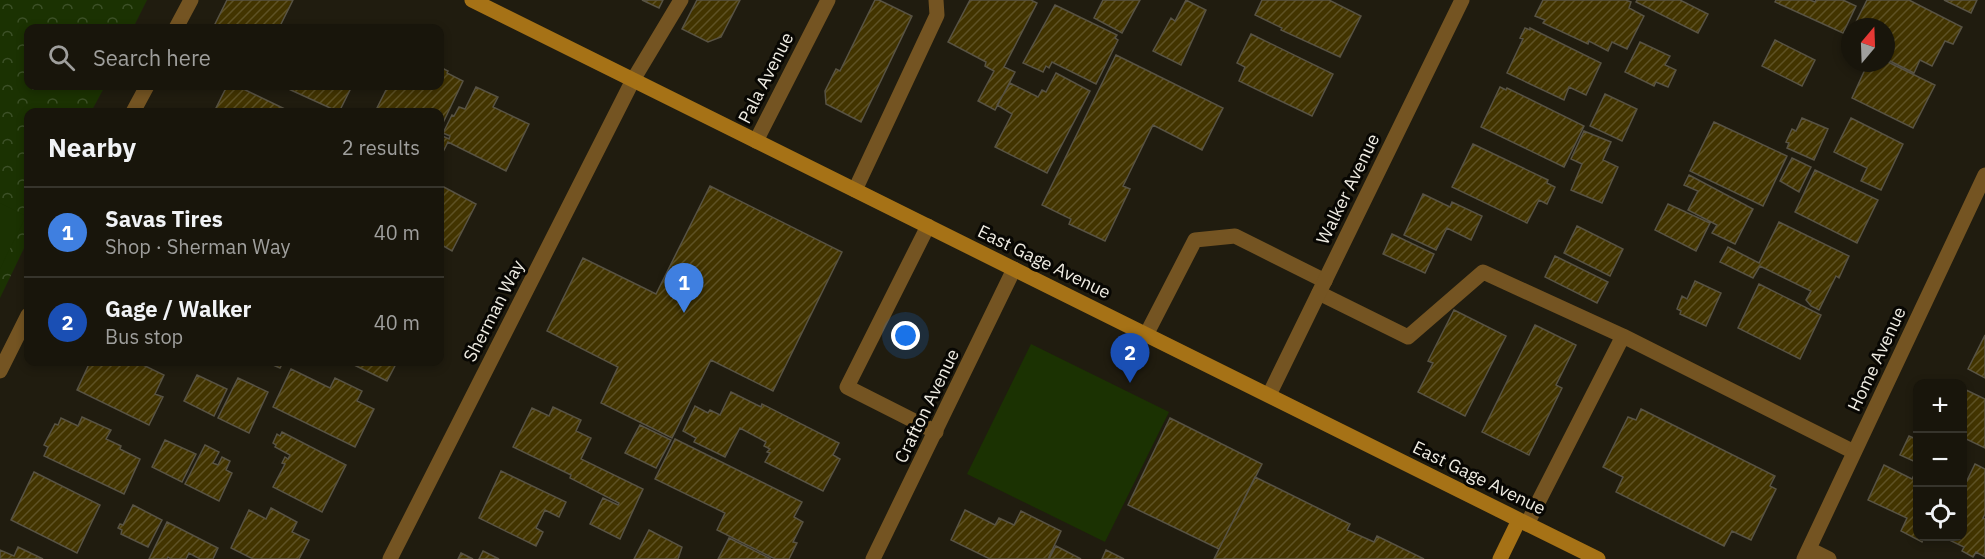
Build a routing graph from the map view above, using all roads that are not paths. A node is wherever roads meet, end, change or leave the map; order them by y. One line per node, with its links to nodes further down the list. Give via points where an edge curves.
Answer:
1 (190, 0): 7 (street)
2 (472, 0): 8 (main road, East Gage Avenue)
3 (681, 0): 8 (street, Sherman Way)
4 (828, 0): 11 (street, Pala Avenue)
5 (936, 0): 13 (street, via 937,15)
6 (1462, 0): 16 (street, Walker Avenue)
7 (178, 24)
8 (633, 80): 11 (main road, East Gage Avenue); 26 (street, Sherman Way)
9 (145, 90): 10 (street)
10 (135, 108)
11 (756, 141): 13 (main road, East Gage Avenue)
12 (1985, 175): 23 (street, Home Avenue)
13 (855, 190): 14 (main road, East Gage Avenue)
14 (928, 226): 15 (main road, East Gage Avenue); 22 (street, via 847,387)
15 (1014, 269): 18 (main road, East Gage Avenue); 22 (street, Crafton Avenue)
16 (1322, 287): 18 (street, via 1235,236 1195,240); 19 (street, via 1408,337 1483,272); 21 (street, Walker Avenue)
17 (24, 323): 20 (street)
18 (1146, 334): 21 (main road, East Gage Avenue)
19 (1623, 336): 23 (street); 24 (street)
20 (0, 370)
21 (1269, 395): 24 (main road, East Gage Avenue)
22 (936, 432): 27 (street, Crafton Avenue)
23 (1854, 452): 25 (street, Home Avenue)
24 (1523, 522): 28 (main road); 29 (main road, East Gage Avenue)
25 (1806, 554): 30 (street)
26 (390, 559)
27 (873, 559)
28 (1500, 559)
29 (1598, 559)
30 (1829, 559)

